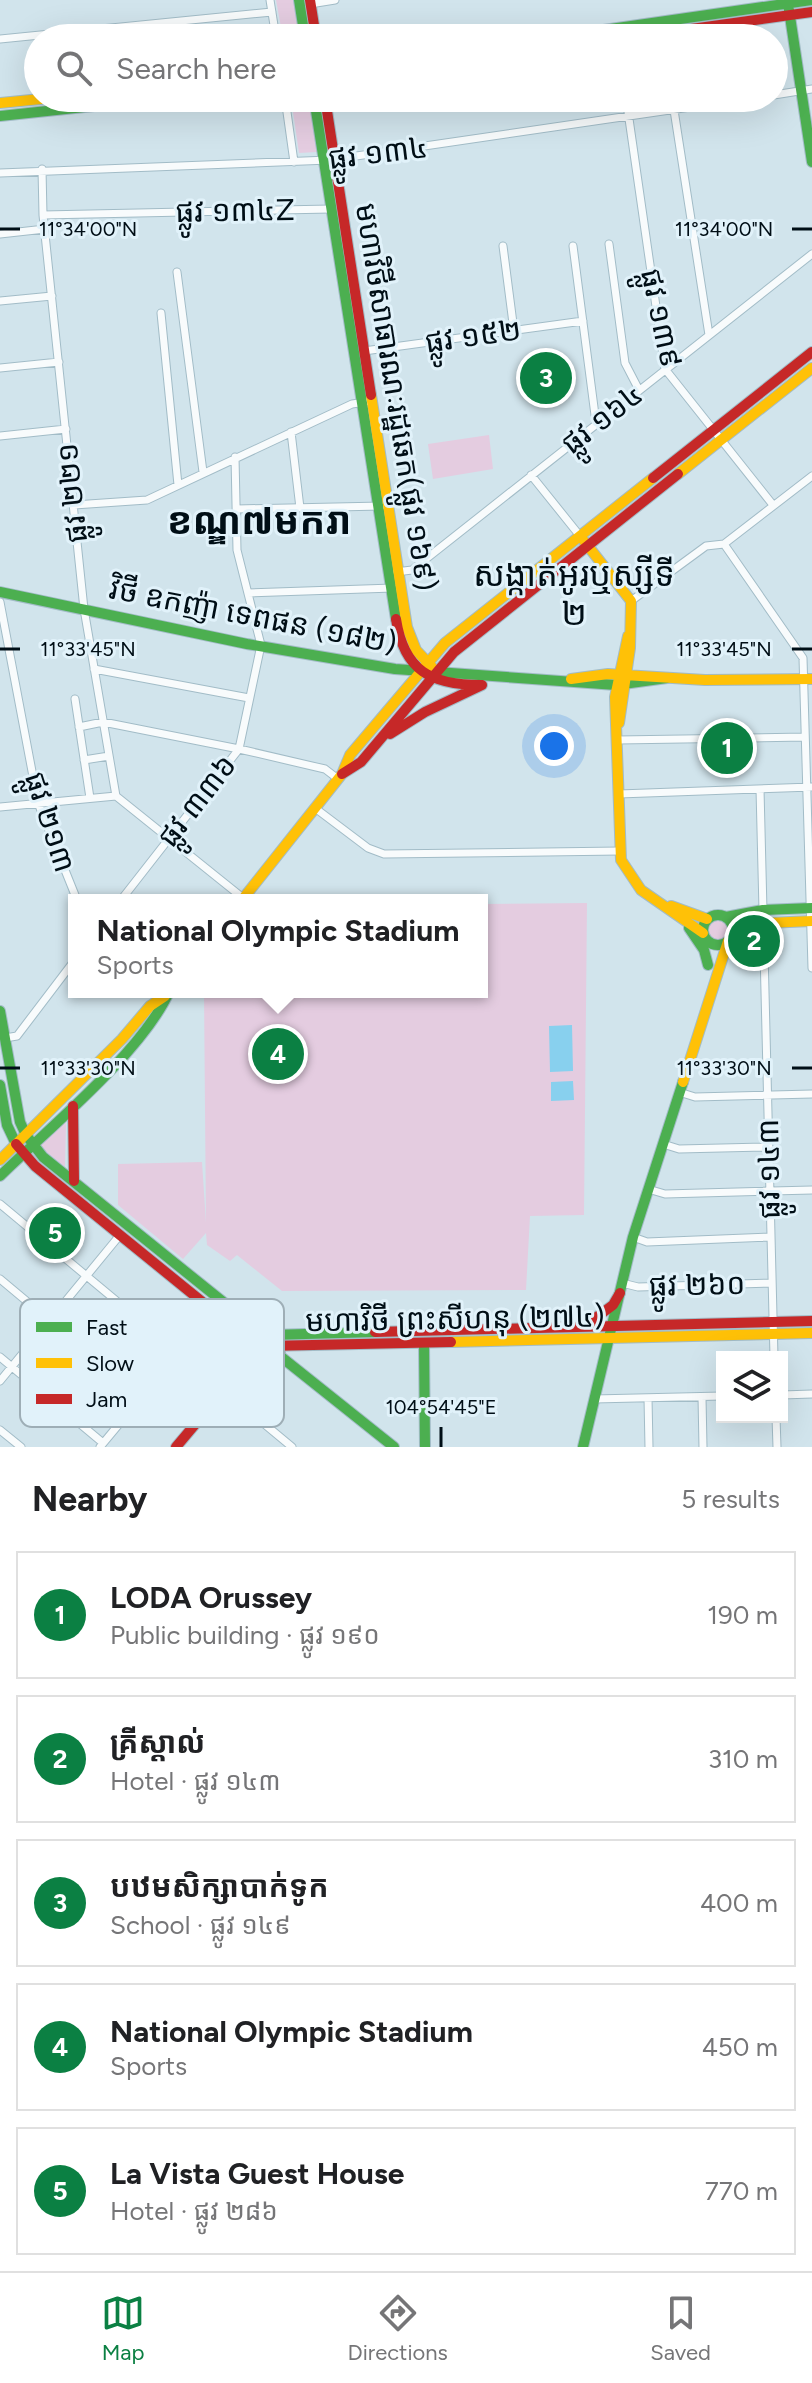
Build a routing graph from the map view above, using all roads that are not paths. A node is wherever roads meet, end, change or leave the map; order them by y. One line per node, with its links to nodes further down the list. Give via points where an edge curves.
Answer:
1 (270, 0): 6 (street)
2 (335, 0): 4 (street)
3 (812, 0): 5 (main road)
4 (305, 2): 10 (main road); 11 (main road)
5 (788, 6): 7 (main road); 12 (main road); 13 (main road); 16 (main road)
6 (272, 12): 8 (street); 9 (street)
7 (812, 12)
8 (151, 24)
9 (274, 24)
10 (305, 24)
11 (312, 24)
12 (673, 24)
13 (697, 24)
14 (24, 37): 15 (street)
15 (0, 39)
16 (807, 90): 29 (main road)
17 (24, 101): 18 (main road)
18 (0, 103)
19 (37, 112): 26 (main road)
20 (287, 112): 31 (street)
21 (319, 112): 28 (main road)
22 (324, 112): 28 (main road)
23 (627, 112): 27 (street, ផ្លូវ ១៣៩)
24 (661, 112): 27 (street, ផ្លូវ ១៣៤)
25 (674, 112): 48 (street)
26 (0, 116)
27 (628, 117): 30 (street, ផ្លូវ ១៣៤); 54 (street, ផ្លូវ ១៣៩)
28 (323, 121): 30 (main road, មហាវិថីសាធារណៈរដ្ឋឆេក(ផ្លូវ ១៦៩))
29 (812, 157)
30 (329, 160): 31 (street, ផ្លូវ ១៣៤); 34 (main road, មហាវិថីសាធារណៈរដ្ឋឆេក(ផ្លូវ ១៦៩)); 49 (main road, មហាវិថីសាធារណៈរដ្ឋឆេក(ផ្លូវ ១៦៩))
31 (294, 162): 32 (street, ផ្លូវ ១៣៤)
32 (42, 169): 33 (street, ផ្លូវ ១៣៤); 35 (street, ផ្លូវ ២២១)
33 (0, 173)
34 (331, 209): 35 (street, ផ្លូវ ១៣៤Z); 56 (main road, មហាវិថីសាធារណៈរដ្ឋឆេក(ផ្លូវ ១៦៩))
35 (43, 215): 36 (street, ផ្លូវ ២២១)
36 (45, 229): 37 (street); 43 (street, ផ្លូវ ២២១)
37 (0, 234)
38 (609, 244): 55 (street, via 625,363)
39 (503, 246): 47 (street)
40 (573, 246): 46 (street)
41 (812, 254): 48 (street, ផ្លូវ ១៦៤)
42 (177, 272): 64 (street)
43 (52, 296): 44 (street); 51 (street, ផ្លូវ ២២១)
44 (0, 301)
45 (161, 313): 67 (street)
46 (583, 321): 47 (street, ផ្លូវ ១៥២); 57 (street)
47 (514, 331): 49 (street, ផ្លូវ ១៥២)
48 (709, 335): 54 (street, ផ្លូវ ១៦៤)
49 (364, 351): 56 (main road, មហាវិថីសាធារណៈរដ្ឋឆេក(ផ្លូវ ១៦៩))
50 (812, 352): 59 (main road)
51 (59, 362): 52 (street); 58 (street, ផ្លូវ ២២១)
52 (0, 368)
53 (812, 368): 62 (main road)
54 (665, 369): 55 (street, ផ្លូវ ១៦៤); 59 (street, ផ្លូវ ១៣៩)
55 (639, 390): 57 (street, ផ្លូវ ១៦៤)
56 (367, 402): 60 (street); 70 (main road, មហាវិថីសាធារណៈរដ្ឋឆេក(ផ្លូវ ១៦៩))
57 (600, 421): 65 (street, ផ្លូវ ១៦៤)
58 (66, 429): 61 (street); 68 (street, ផ្លូវ ២២១)
59 (713, 430): 62 (street, ផ្លូវ ១៣៩); 73 (main road)
60 (291, 432): 63 (street); 71 (street)
61 (0, 436)
62 (721, 440): 69 (street, ផ្លូវ ១៣៩); 75 (main road)
63 (235, 457): 64 (street); 72 (street, ផ្លូវ ៣៣៦)
64 (203, 472): 67 (street)
65 (531, 475): 73 (street); 76 (street, ផ្លូវ ១៦៤, via 412,570)
66 (812, 476): 69 (street)
67 (178, 485): 68 (street, via 147,500)
68 (74, 505): 82 (street, ផ្លូវ ២២១)
69 (773, 505): 74 (street)
70 (382, 506): 71 (street); 76 (main road, មហាវិថីសាធារណៈរដ្ឋឆេក(ផ្លូវ ១៦៩))
71 (300, 508): 72 (street)
72 (237, 509): 79 (street, ផ្លូវ ៣៣៦, via 237,550)
73 (580, 536): 75 (main road); 83 (main road)
74 (724, 544): 80 (street, via 706,546); 93 (street, via 803,658)
75 (588, 546): 80 (main road); 84 (main road)
76 (393, 573): 77 (main road, មហាវិថីសាធារណៈរដ្ឋឆេក(ផ្លូវ ១៦៩))
77 (395, 588): 79 (street); 85 (main road, មហាវិថីសាធារណៈរដ្ឋឆេក(ផ្លូវ ១៦៩)); 88 (main road, មហាវិថីសាធារណៈរដ្ឋឆេក(ផ្លូវ ១៦៩))
78 (0, 592): 82 (main road, វិថី ឧកញ៉ា ទេពផន (១៨២))
79 (248, 593): 86 (street, ផ្លូវ ៣៣៦)
80 (631, 601): 92 (main road)
81 (0, 602): 111 (street, ផ្លូវ ២១៣)
82 (84, 609): 86 (main road, វិថី ឧកញ៉ា ទេពផន (១៨២)); 89 (street, ផ្លូវ ២២១)
83 (485, 611): 84 (main road); 88 (main road)
84 (493, 621): 90 (main road)
85 (399, 638): 87 (main road, via 397,661); 88 (main road, មហាវិថីសាធារណៈរដ្ឋឆេក(ផ្លូវ ១៦៩))
86 (261, 645): 87 (main road, វិថី ឧកញ៉ា ទេពផន (១៨២)); 95 (street, ផ្លូវ ៣៣៦)
87 (374, 666): 88 (main road, វិថី ឧកញ៉ា ទេពផន (១៨២))
88 (422, 667): 90 (main road, វិថី ឧកញ៉ា ទេពផន (១៨២)); 105 (main road, via 350,755)
89 (94, 669): 95 (street); 97 (street, ផ្លូវ ២២១)
90 (434, 675): 91 (main road, វិថី ឧកញ៉ា ទេពផន (១៨២)); 94 (main road, វិថី ឧកញ៉ា ទេពផន (១៨២), via 450,685); 101 (main road)
91 (497, 679): 92 (main road, វិថី ឧកញ៉ា ទេពផន (១៨២)); 94 (main road, វិថី ឧកញ៉ា ទេពផន (១៨២))
92 (622, 679): 93 (main road, វិថី ឧកញ៉ា ទេពផន (១៨២)); 100 (main road)
93 (808, 679): 99 (street)
94 (482, 685): 101 (main road)
95 (249, 698): 102 (street, ផ្លូវ ៣៣៦)
96 (75, 699): 98 (street)
97 (103, 722): 98 (street); 102 (street); 103 (street, ផ្លូវ ២២១)
98 (79, 727): 104 (street)
99 (805, 737): 100 (street); 106 (street)
100 (618, 740): 108 (main road)
101 (377, 743): 105 (main road)
102 (239, 749): 105 (street); 114 (street, ផ្លូវ ៣៣៦)
103 (109, 756): 104 (street); 109 (street, ផ្លូវ ២២១)
104 (84, 760): 110 (street)
105 (340, 776): 113 (main road)
106 (809, 787): 107 (street); 121 (street)
107 (760, 789): 108 (street); 122 (street, ផ្លូវ ១៤៣)
108 (619, 794): 115 (main road)
109 (116, 796): 110 (street); 114 (street)
110 (90, 798): 111 (street)
111 (38, 803): 112 (street); 116 (street, ផ្លូវ ២១៣)
112 (0, 807)
113 (315, 808): 115 (street, via 384,854); 119 (main road)
114 (168, 839): 117 (street, ផ្លូវ ៣៣៦); 118 (street)
115 (620, 851): 120 (main road, via 633,881)
116 (75, 894)
117 (126, 894)
118 (236, 894)
119 (246, 894)
120 (661, 902): 123 (main road); 125 (main road)
121 (811, 908): 122 (main road); 126 (street)
122 (763, 910): 124 (main road); 127 (street, ផ្លូវ ១៤៣)
123 (674, 912): 128 (main road); 131 (main road, via 695,936)
124 (726, 917): 125 (main road); 129 (main road)
125 (707, 919): 128 (main road)
126 (811, 921): 127 (main road); 132 (street)
127 (763, 922): 129 (main road, via 745,924); 142 (street, ផ្លូវ ១៤៣)
128 (703, 933): 130 (main road)
129 (730, 937): 130 (main road, via 719,945); 134 (main road)
130 (709, 943): 131 (main road)
131 (708, 965): 134 (main road)
132 (812, 968)
133 (68, 969): 138 (street, via 17,1036)
134 (711, 991): 140 (main road)
135 (159, 998): 144 (main road)
136 (164, 998): 143 (main road, via 160,1012 132,1046)
137 (0, 1011): 138 (main road)
138 (5, 1038): 144 (main road, via 20,1122)
139 (0, 1085): 147 (main road, via 7,1125)
140 (679, 1092): 142 (street, via 695,1097); 145 (main road)
141 (812, 1094): 142 (street)
142 (768, 1096): 146 (street, ផ្លូវ ១៤៣)
143 (73, 1104): 144 (main road); 150 (main road)
144 (29, 1139): 147 (main road); 150 (main road, មហាវិថី ព្រះសីហនុ (២៧៤))
145 (663, 1144): 146 (street, via 679,1149); 151 (main road)
146 (769, 1147): 153 (street, ផ្លូវ ១៤៣)
147 (20, 1149): 148 (main road); 149 (main road); 155 (main road, មហាវិថី ព្រះសីហនុ (២៧៤))
148 (0, 1160)
149 (0, 1176)
150 (74, 1181): 166 (main road, មហាវិថី ព្រះសីហនុ (២៧៤))
151 (648, 1189): 153 (street, via 665,1194); 156 (main road)
152 (812, 1190): 153 (street)
153 (770, 1191): 157 (street, ផ្លូវ ១៤៣)
154 (0, 1204): 158 (street)
155 (120, 1235): 158 (street); 165 (main road, មហាវិថី ព្រះសីហនុ (២៧៤))
156 (633, 1237): 157 (street, via 647,1242); 161 (main road)
157 (771, 1237): 160 (street, ផ្លូវ ១៤៣)
158 (86, 1275): 163 (street); 164 (street)
159 (0, 1279): 162 (street)
160 (772, 1283): 161 (street, ផ្លូវ ២៦០); 168 (street, ផ្លូវ ១៤៣)
161 (621, 1288): 169 (main road); 170 (main road, via 613,1305)
162 (23, 1299)
163 (67, 1299)
164 (115, 1299)
165 (199, 1299)
166 (222, 1299)
167 (812, 1321): 168 (main road, មហាវិថី ព្រះសីហនុ (២៧៤))
168 (773, 1322): 169 (main road, មហាវិថី ព្រះសីហនុ (២៧៤)); 172 (street, ផ្លូវ ១៤៣)
169 (612, 1326): 170 (main road, មហាវិថី ព្រះសីហនុ (២៧៤)); 174 (main road)
170 (581, 1327): 173 (main road, មហាវិថី ព្រះសីហនុ (២៧៤))
171 (812, 1333): 172 (main road, មហាវិថី ព្រះសីហនុ (២៧៤))
172 (774, 1334): 174 (main road, មហាវិថី ព្រះសីហនុ (២៧៤)); 177 (street, ផ្លូវ ១៤៣)
173 (284, 1335)
174 (608, 1339): 175 (main road, មហាវិថី ព្រះសីហនុ (២៧៤)); 189 (main road)
175 (424, 1343): 176 (main road, មហាវិថី ព្រះសីហនុ (២៧៤)); 201 (main road)
176 (284, 1347)
177 (774, 1351)
178 (0, 1357): 181 (street)
179 (20, 1357): 181 (street)
180 (284, 1359): 200 (main road)
181 (12, 1367): 182 (street); 183 (street)
182 (20, 1374)
183 (0, 1381)
184 (812, 1394): 185 (street)
185 (788, 1395)
186 (716, 1396): 187 (street)
187 (702, 1397): 188 (street); 204 (street)
188 (648, 1398): 189 (street); 203 (street)
189 (594, 1399): 202 (main road)
190 (776, 1423): 205 (street)
191 (81, 1427): 196 (street)
192 (117, 1427): 196 (street)
193 (193, 1427): 198 (main road)
194 (268, 1427): 199 (street)
195 (0, 1430): 197 (street)
196 (102, 1445)
197 (21, 1447)
198 (176, 1447)
199 (292, 1447)
200 (394, 1447)
201 (425, 1447)
202 (583, 1447)
203 (649, 1447)
204 (703, 1447)
205 (777, 1447)

